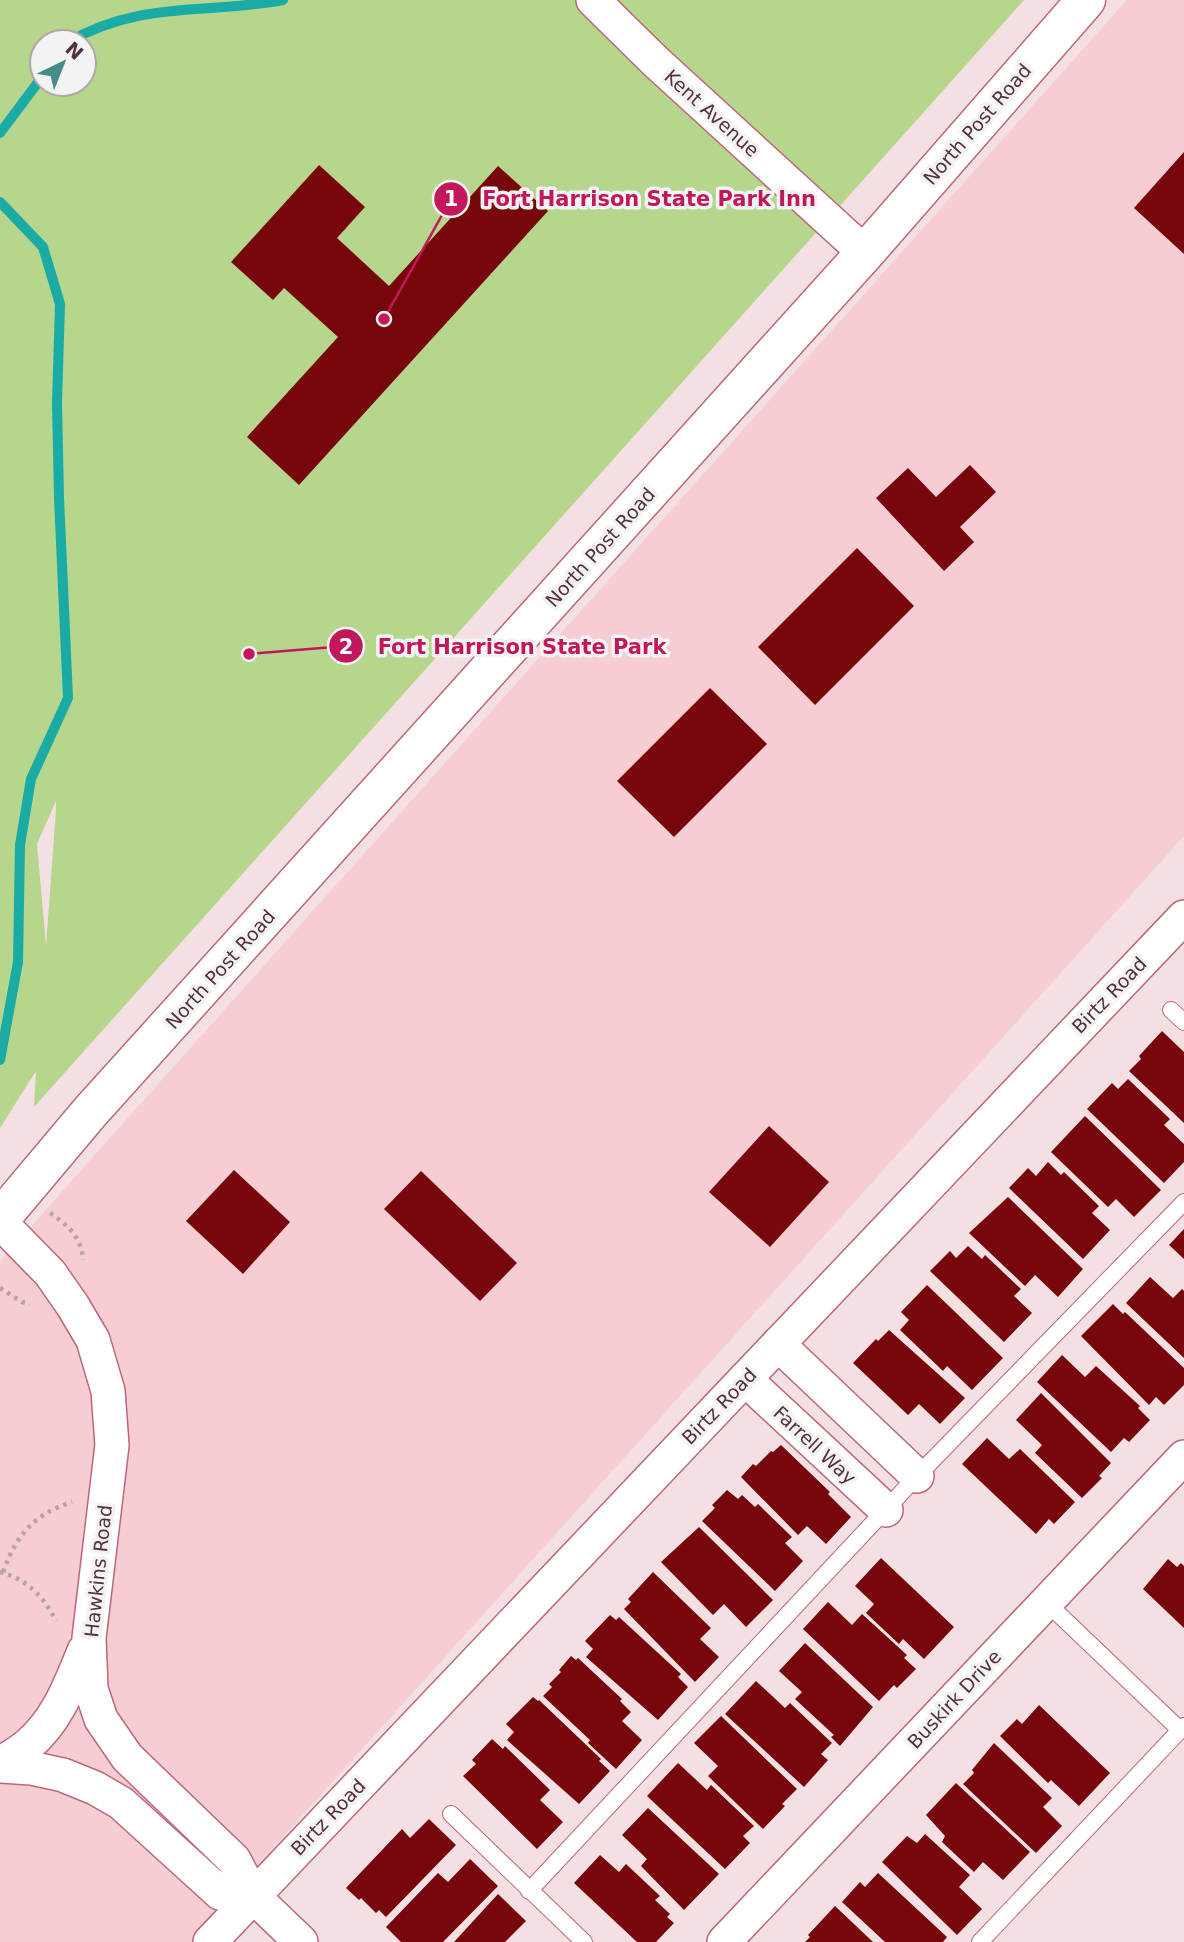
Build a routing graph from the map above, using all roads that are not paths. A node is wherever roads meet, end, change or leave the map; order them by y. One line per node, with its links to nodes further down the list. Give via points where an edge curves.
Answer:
1 (593, 0): 3 (street, Kent Avenue)
2 (1086, 0): 3 (street, North Post Road)
3 (864, 253): 8 (street, North Post Road, via 90,1112)
4 (1184, 916): 9 (street, Birtz Road)
5 (1171, 1010): 6 (lane)
6 (1184, 1023)
7 (1184, 1202): 12 (lane)
8 (0, 1220): 15 (street, Hawkins Road, via 50,1273 73,1306 93,1340 108,1391 112,1445)
9 (778, 1344): 10 (street, Birtz Road); 12 (street)
10 (745, 1379): 13 (street, Farrell Way); 20 (street, Birtz Road)
11 (1184, 1457): 14 (street, Buskirk Drive)
12 (917, 1476): 13 (lane)
13 (886, 1510): 19 (lane)
14 (1046, 1602): 16 (lane); 24 (street, Buskirk Drive)
15 (89, 1639): 17 (street, via 67,1693 49,1722 28,1746); 20 (street, Hawkins Road, via 91,1689 101,1718 127,1757 234,1860)
16 (1182, 1728): 25 (lane)
17 (0, 1765): 20 (street, via 63,1775 96,1788 121,1803 220,1893)
18 (450, 1814): 19 (lane)
19 (529, 1892): 23 (lane)
20 (253, 1896): 21 (street, Birtz Road); 22 (street, Hawkins Road)
21 (210, 1942)
22 (301, 1942)
23 (584, 1942)
24 (724, 1942)
25 (980, 1942)

